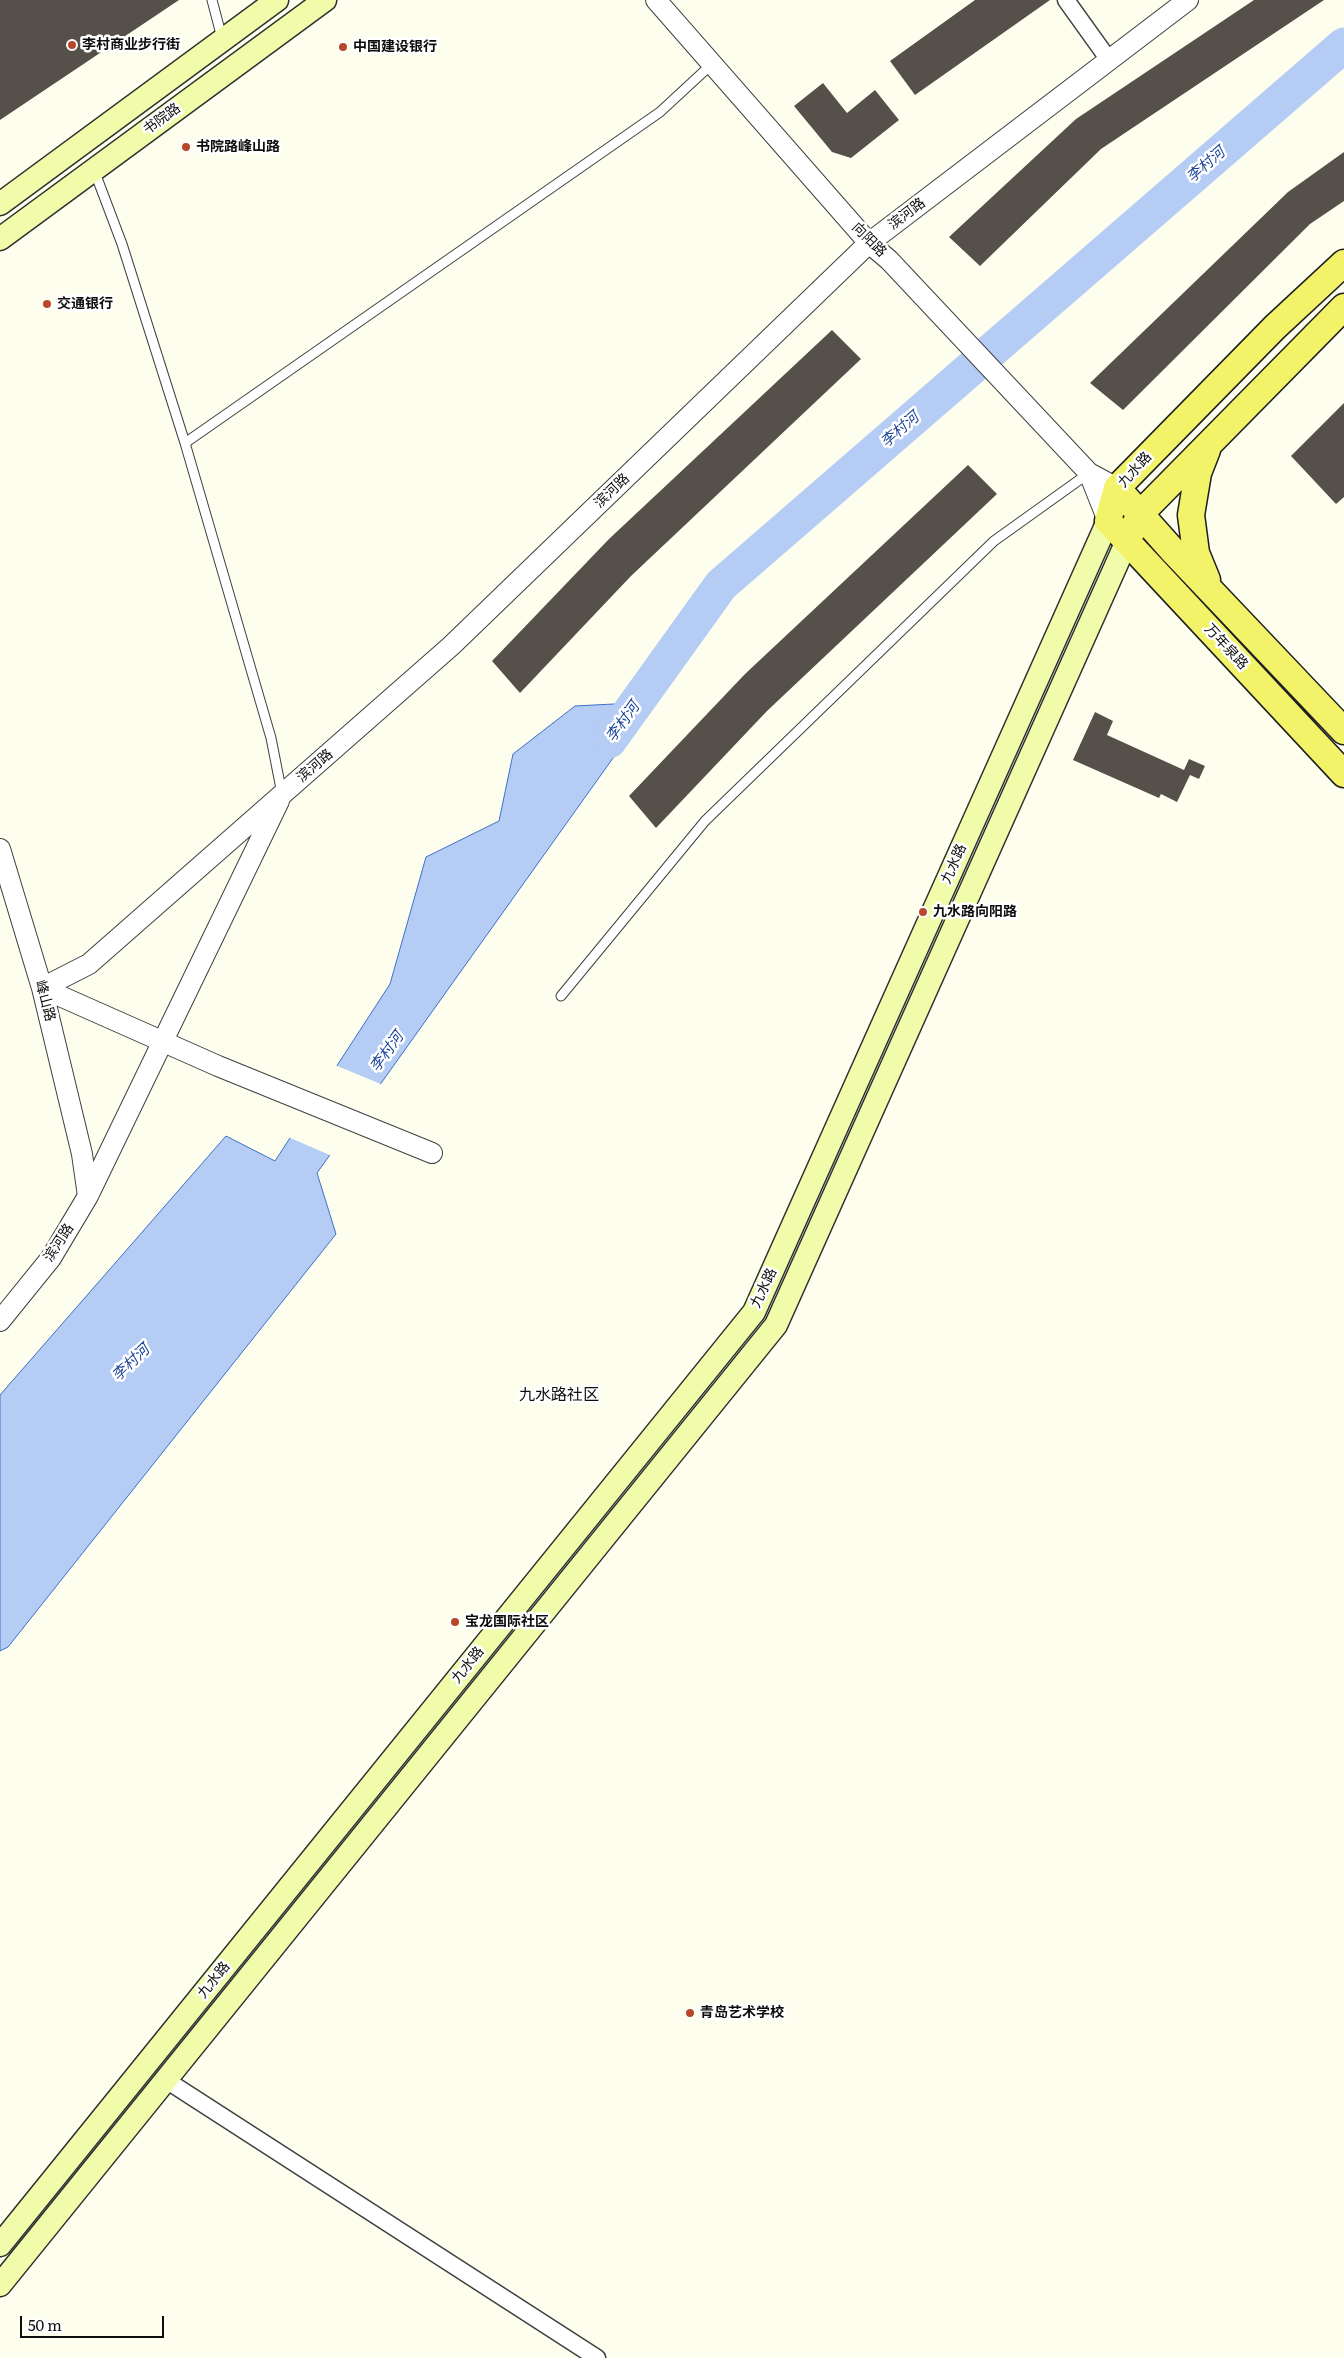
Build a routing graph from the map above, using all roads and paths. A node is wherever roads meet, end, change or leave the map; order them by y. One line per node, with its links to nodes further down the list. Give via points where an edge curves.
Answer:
1 (212, 0): 7 (lane)
2 (277, 0): 7 (main road, 书院路)
3 (325, 0): 10 (main road, 书院路)
4 (656, 0): 9 (street, 向阳路)
5 (1066, 0): 8 (street)
6 (1188, 0): 8 (street, 滨河路)
7 (223, 40): 11 (main road, 书院路)
8 (1109, 60): 13 (street, 滨河路)
9 (713, 63): 13 (street, 向阳路); 17 (lane, via 660,112)
10 (94, 169): 12 (main road, 书院路); 17 (lane, via 122,244)
11 (0, 204)
12 (0, 239)
13 (870, 243): 18 (street, 向阳路); 26 (street, 滨河路, via 451,646)
14 (1344, 263): 19 (main road, 九水路, via 1275,327)
15 (1344, 307): 16 (main road, 九水路)
16 (1210, 442): 20 (main road, 九水路); 23 (main road, via 1198,473 1190,515 1196,553)
17 (185, 443): 26 (lane, via 270,738)
18 (1089, 473): 19 (street, 向阳路); 21 (street, 向阳路); 29 (lane, via 994,541 705,821)
19 (1117, 488): 20 (main road, 万年泉路); 21 (main road, 九水路)
20 (1140, 514): 22 (main road, 九水路); 23 (main road, 万年泉路)
21 (1108, 521): 22 (main road, 万年泉路); 35 (main road, 九水路, via 754,1312)
22 (1127, 541): 25 (main road, 万年泉路); 34 (main road, 九水路, via 776,1325)
23 (1211, 590): 24 (main road, 万年泉路)
24 (1344, 731)
25 (1344, 774)
26 (282, 794): 28 (street, 滨河路, via 89,964); 30 (street, 滨河路)
27 (0, 849): 28 (street, 峰山路)
28 (42, 988): 30 (street); 32 (street, 峰山路, via 82,1154)
29 (561, 996)
30 (163, 1041): 31 (street); 32 (street, 滨河路)
31 (432, 1152)
32 (88, 1196): 33 (street, 滨河路, via 51,1258)
33 (0, 1321)
34 (166, 2080): 36 (main road, 九水路); 37 (street)
35 (0, 2245)
36 (0, 2285)
37 (597, 2358)

